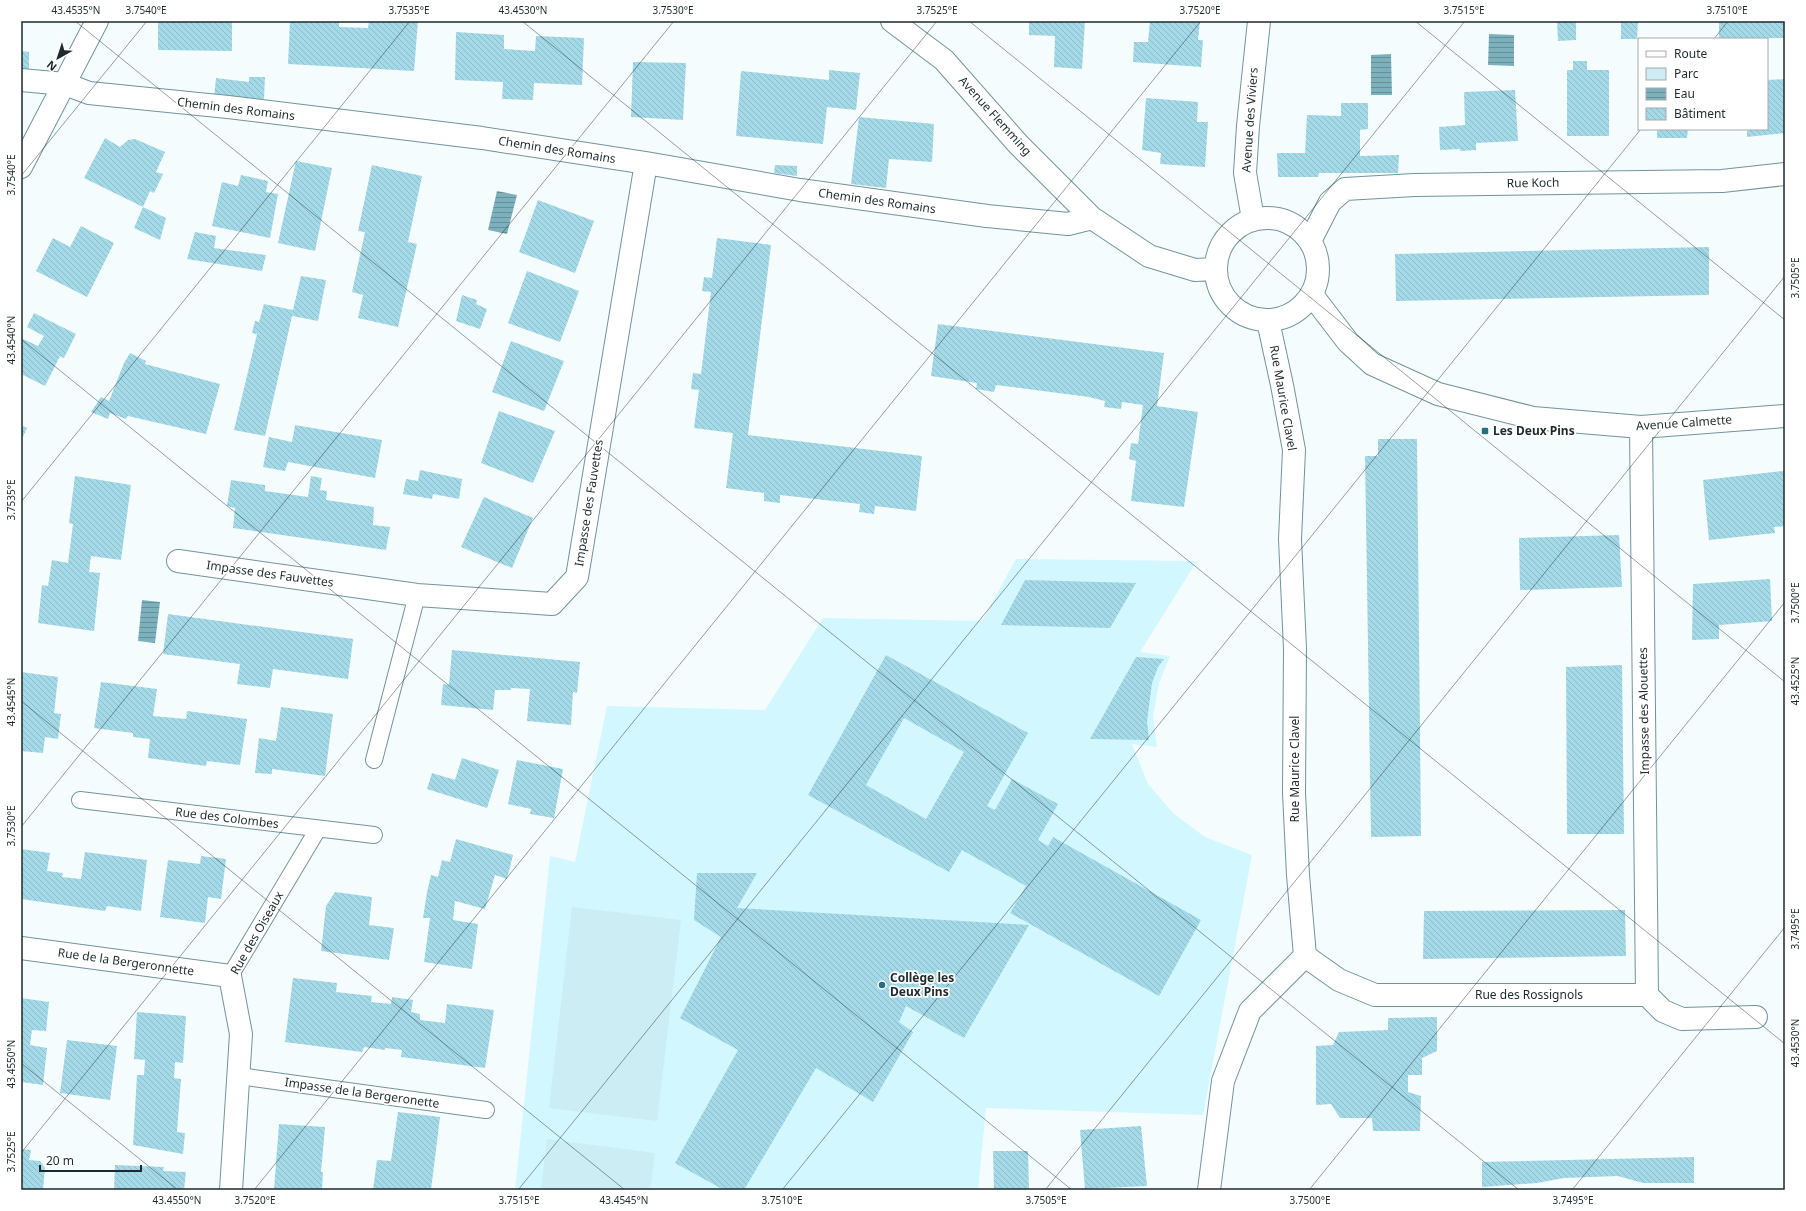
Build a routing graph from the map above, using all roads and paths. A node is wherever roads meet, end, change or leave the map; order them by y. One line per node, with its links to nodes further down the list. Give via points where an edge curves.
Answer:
1 (97, 21): 5 (street)
2 (892, 21): 9 (street, Avenue Flemming, via 944,60 1018,144)
3 (1259, 21): 10 (street, Avenue des Viviers, via 1245,173)
4 (21, 80): 5 (street, Chemin des Romains)
5 (66, 84): 6 (street, Chemin des Romains, via 89,93 482,138); 7 (street)
6 (646, 163): 9 (street, Chemin des Romains, via 800,190 987,216 1068,224); 18 (street, Impasse des Fauvettes, via 577,577 552,604)
7 (21, 167)
8 (1785, 174): 11 (street, Rue Koch, via 1722,181 1414,185 1345,189 1330,202)
9 (1092, 218): 12 (street, Avenue Flemming, via 1149,256 1195,270)
10 (1253, 219): 11 (street, via 1269,217 1285,221 1299,229); 12 (street, via 1234,230 1220,247)
11 (1310, 241): 13 (street, via 1317,258 1318,277)
12 (1215, 269): 14 (street, via 1218,285 1225,300 1237,311 1252,319)
13 (1312, 295): 14 (street, via 1301,308 1286,318); 16 (street, Avenue Calmette, via 1348,342 1372,364 1438,394 1533,418)
14 (1268, 321): 24 (street, Rue Maurice Clavel, via 1294,450 1290,539 1295,649 1294,793)
15 (1785, 416): 16 (street, Avenue Calmette)
16 (1641, 427): 26 (street, Impasse des Alouettes)
17 (178, 561): 18 (street, Impasse des Fauvettes)
18 (417, 595): 19 (lane)
19 (374, 760)
20 (80, 800): 21 (lane, Rue des Colombes)
21 (318, 829): 22 (lane, Rue des Colombes); 25 (lane, Rue des Oiseaux)
22 (374, 834)
23 (21, 948): 25 (street, Rue de la Bergeronnette)
24 (1305, 956): 26 (street, Rue des Rossignols, via 1339,980 1375,995); 31 (street, via 1250,1011 1224,1081)
25 (230, 976): 28 (street, Rue des Oiseaux, via 241,1034)
26 (1647, 995): 27 (street, via 1663,1011 1682,1019)
27 (1756, 1017)
28 (239, 1076): 29 (lane, Impasse de la Bergeronette); 30 (street, Rue des Oiseaux)
29 (486, 1110)
30 (231, 1190)
31 (1209, 1190)

